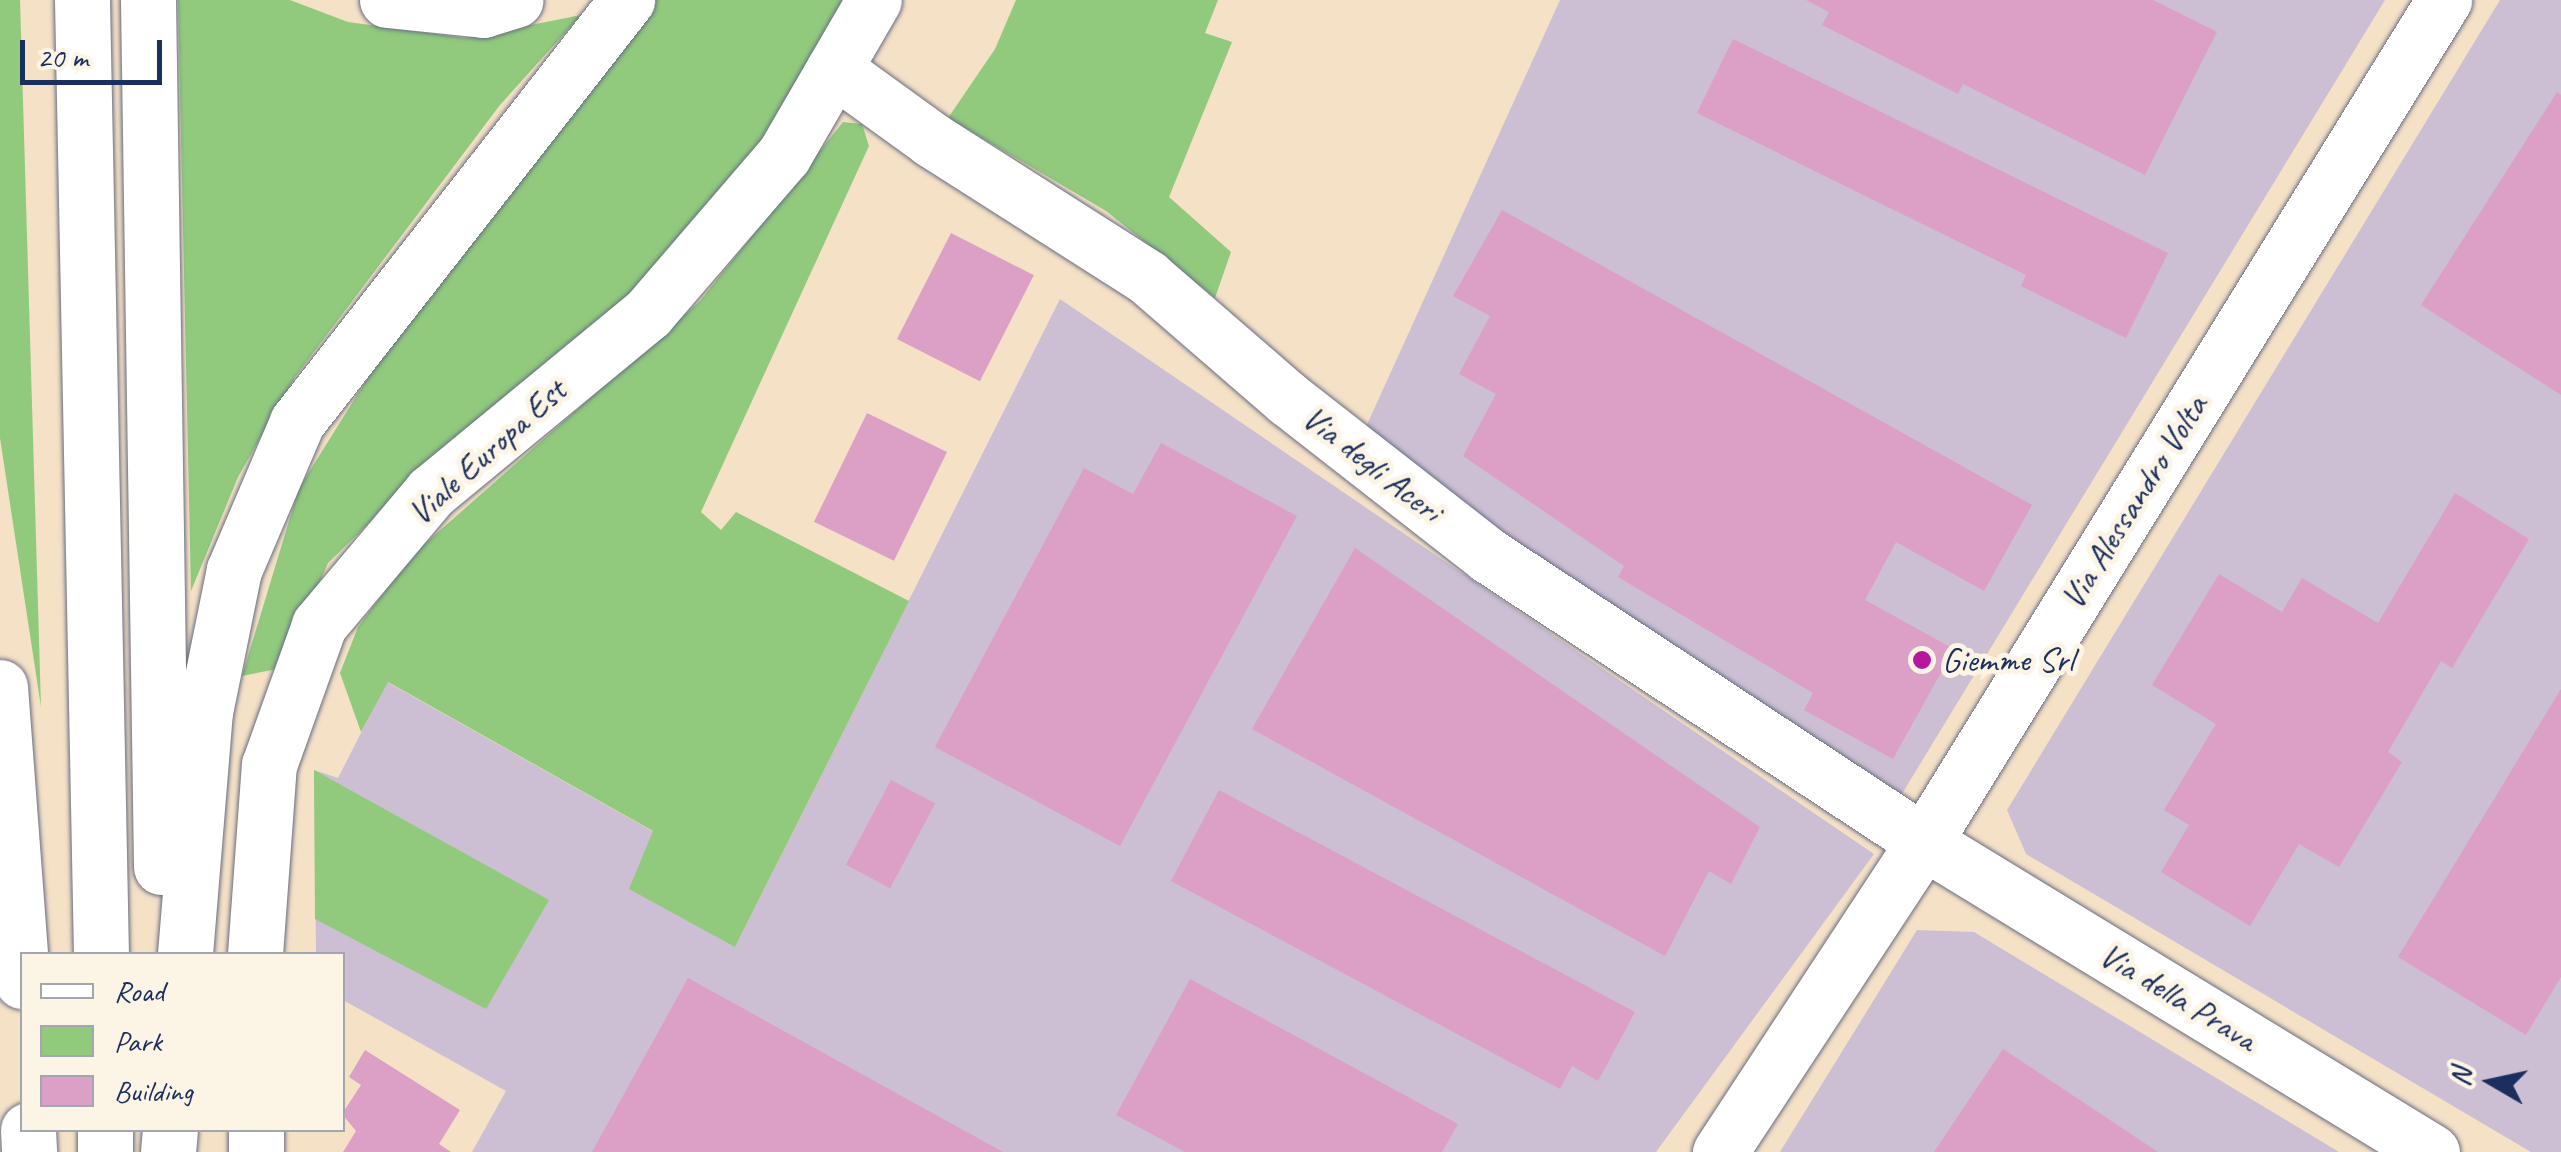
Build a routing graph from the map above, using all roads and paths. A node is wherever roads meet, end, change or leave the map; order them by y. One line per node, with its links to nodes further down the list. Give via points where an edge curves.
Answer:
1 (55, 0): 10 (main road)
2 (82, 0): 10 (main road)
3 (148, 0): 15 (main road)
4 (387, 0): 5 (main road, via 483,10)
5 (516, 0)
6 (626, 0): 16 (main road, via 297,422 230,588 205,712)
7 (874, 0): 9 (main road, Viale Europa Est)
8 (2444, 0): 12 (main road, Via Alessandro Volta)
9 (834, 69): 12 (main road, Via degli Aceri, via 1147,277 1490,556); 17 (main road, Viale Europa Est, via 784,155 648,313 431,492 319,625 268,765)
10 (86, 304): 14 (main road)
11 (0, 687): 13 (main road)
12 (1924, 842): 18 (main road, Via Alessandro Volta); 19 (main road, Via della Prava)
13 (20, 952)
14 (101, 952)
15 (162, 952)
16 (185, 952)
17 (256, 952)
18 (1720, 1152)
19 (2432, 1152)

